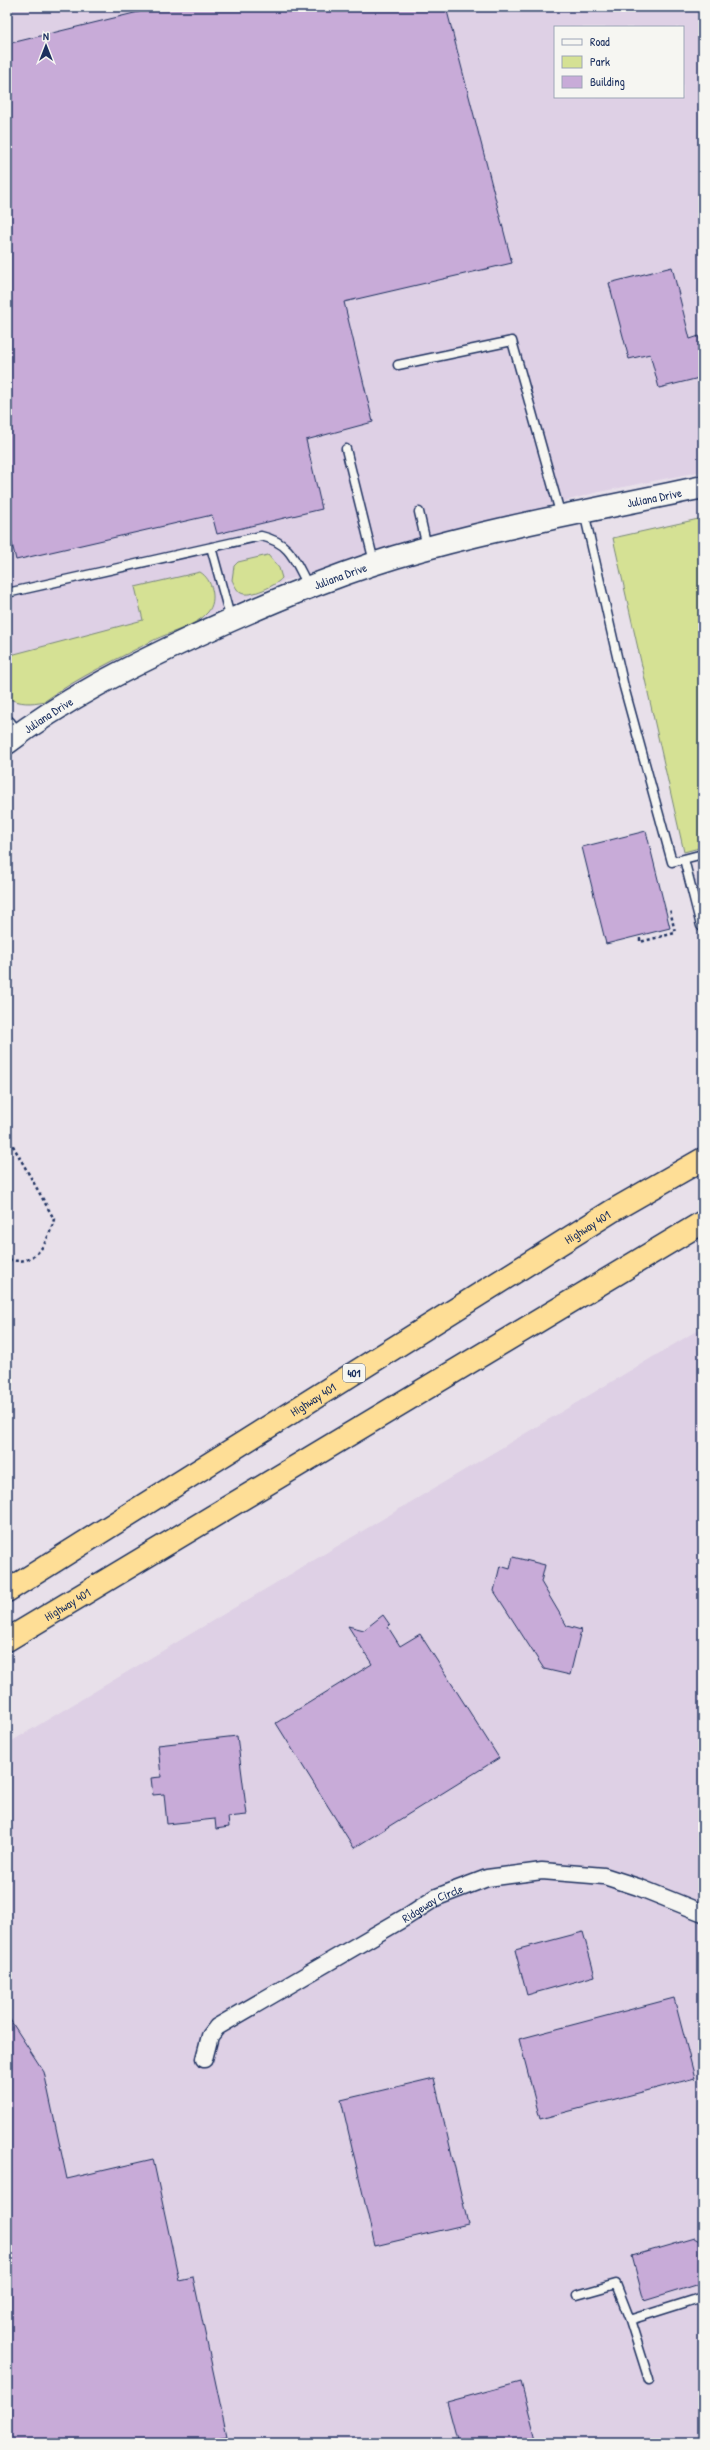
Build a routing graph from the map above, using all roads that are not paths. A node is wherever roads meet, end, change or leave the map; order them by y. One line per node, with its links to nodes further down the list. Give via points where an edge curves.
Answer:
1 (398, 365): 6 (lane, via 512,341)
2 (346, 448): 9 (lane)
3 (703, 487): 5 (street, Juliana Drive)
4 (419, 512): 8 (lane)
5 (584, 512): 6 (street, Juliana Drive); 15 (lane, via 651,791 672,862)
6 (561, 517): 8 (street, Juliana Drive)
7 (211, 547): 10 (lane, via 261,536 277,540 290,552); 11 (lane); 12 (lane)
8 (428, 548): 9 (street, Juliana Drive)
9 (374, 564): 10 (street, Juliana Drive)
10 (309, 588): 12 (street, Juliana Drive)
11 (7, 593)
12 (231, 620): 13 (street, Juliana Drive, via 128,668)
13 (10, 734)
14 (703, 854): 15 (lane)
15 (684, 859): 16 (lane)
16 (701, 926)
17 (703, 1159): 19 (highway, Highway 401 / 401, via 612,1211)
18 (703, 1222): 20 (highway, Highway 401)
19 (7, 1591)
20 (7, 1640)
21 (703, 1913): 22 (street, Ridgeway Circle, via 604,1876 542,1871 487,1878 437,1897 217,2027 210,2036)
22 (204, 2059)
23 (577, 2295): 25 (lane, via 616,2284)
24 (703, 2297): 25 (lane)
25 (630, 2320): 26 (lane)
26 (649, 2380)

